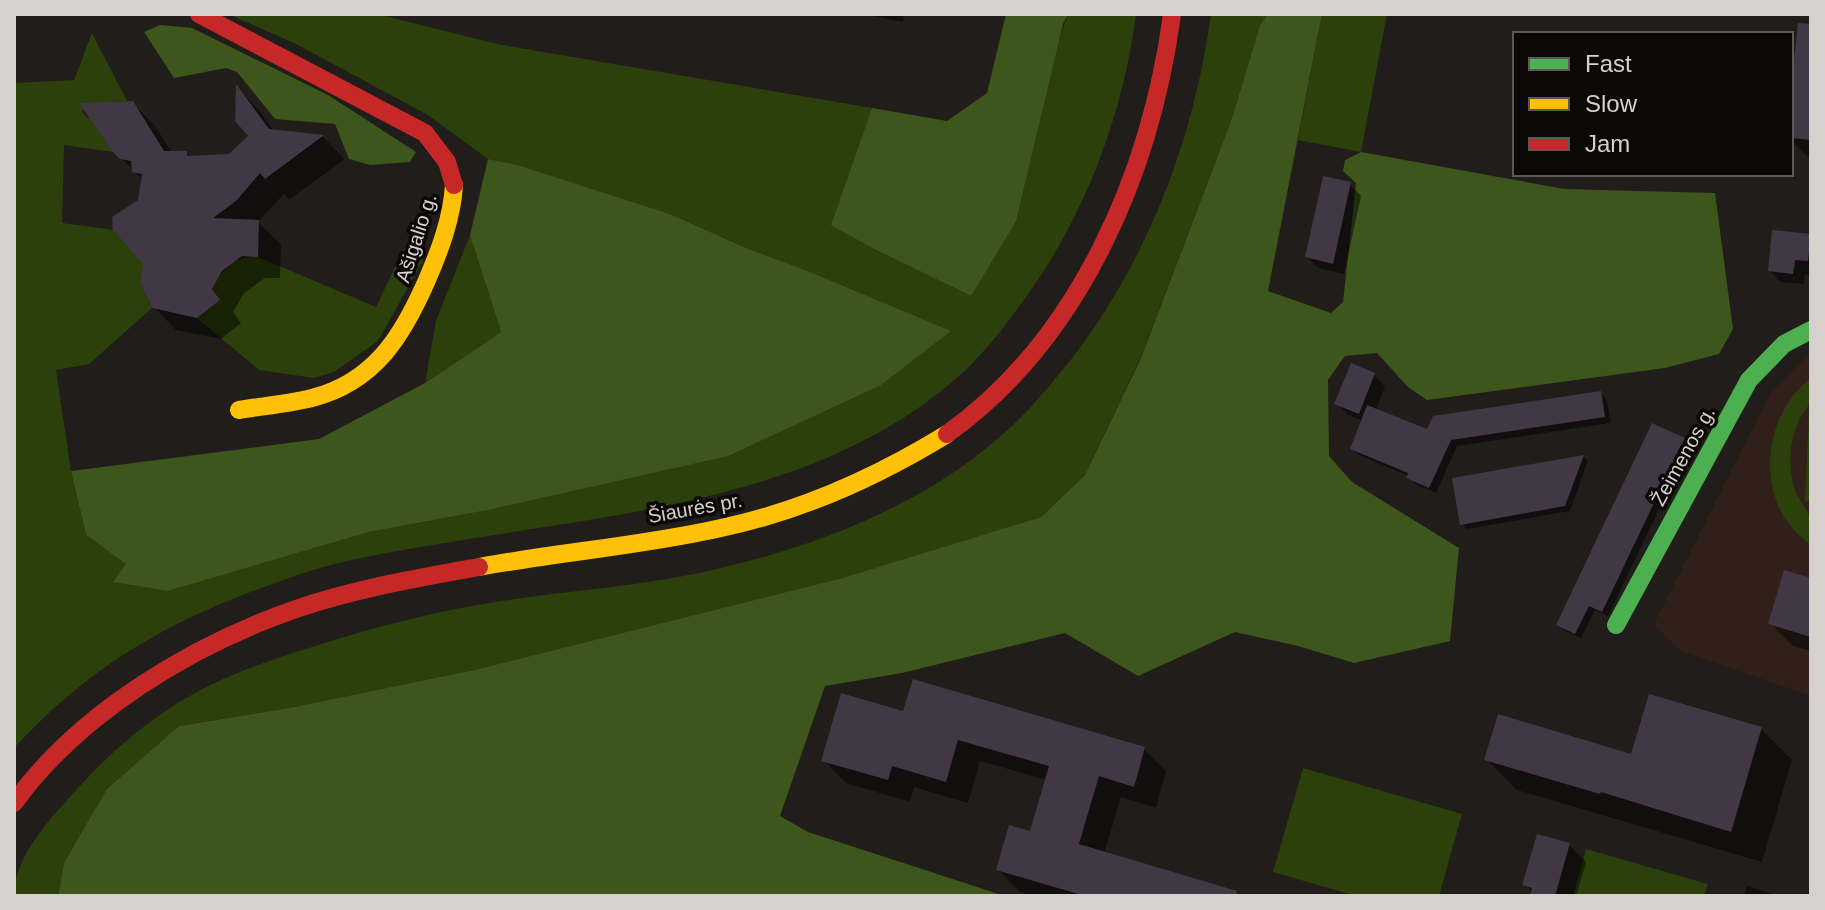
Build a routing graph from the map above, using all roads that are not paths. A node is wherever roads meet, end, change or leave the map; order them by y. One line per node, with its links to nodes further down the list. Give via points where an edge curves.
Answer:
1 (199, 14): 4 (main road, Ašigalio g., via 425,133 448,158 455,188 444,234 412,316 390,351 326,395)
2 (1172, 14): 6 (main road, Šiaurės pr., via 1161,84 1137,166 1081,282 1023,365 976,413 928,446 848,488 739,525 443,571 303,607 210,646 137,686 91,721)
3 (1811, 330): 5 (main road, Žeimenos g., via 1771,354 1749,380)
4 (239, 410)
5 (1616, 625)
6 (14, 803)

